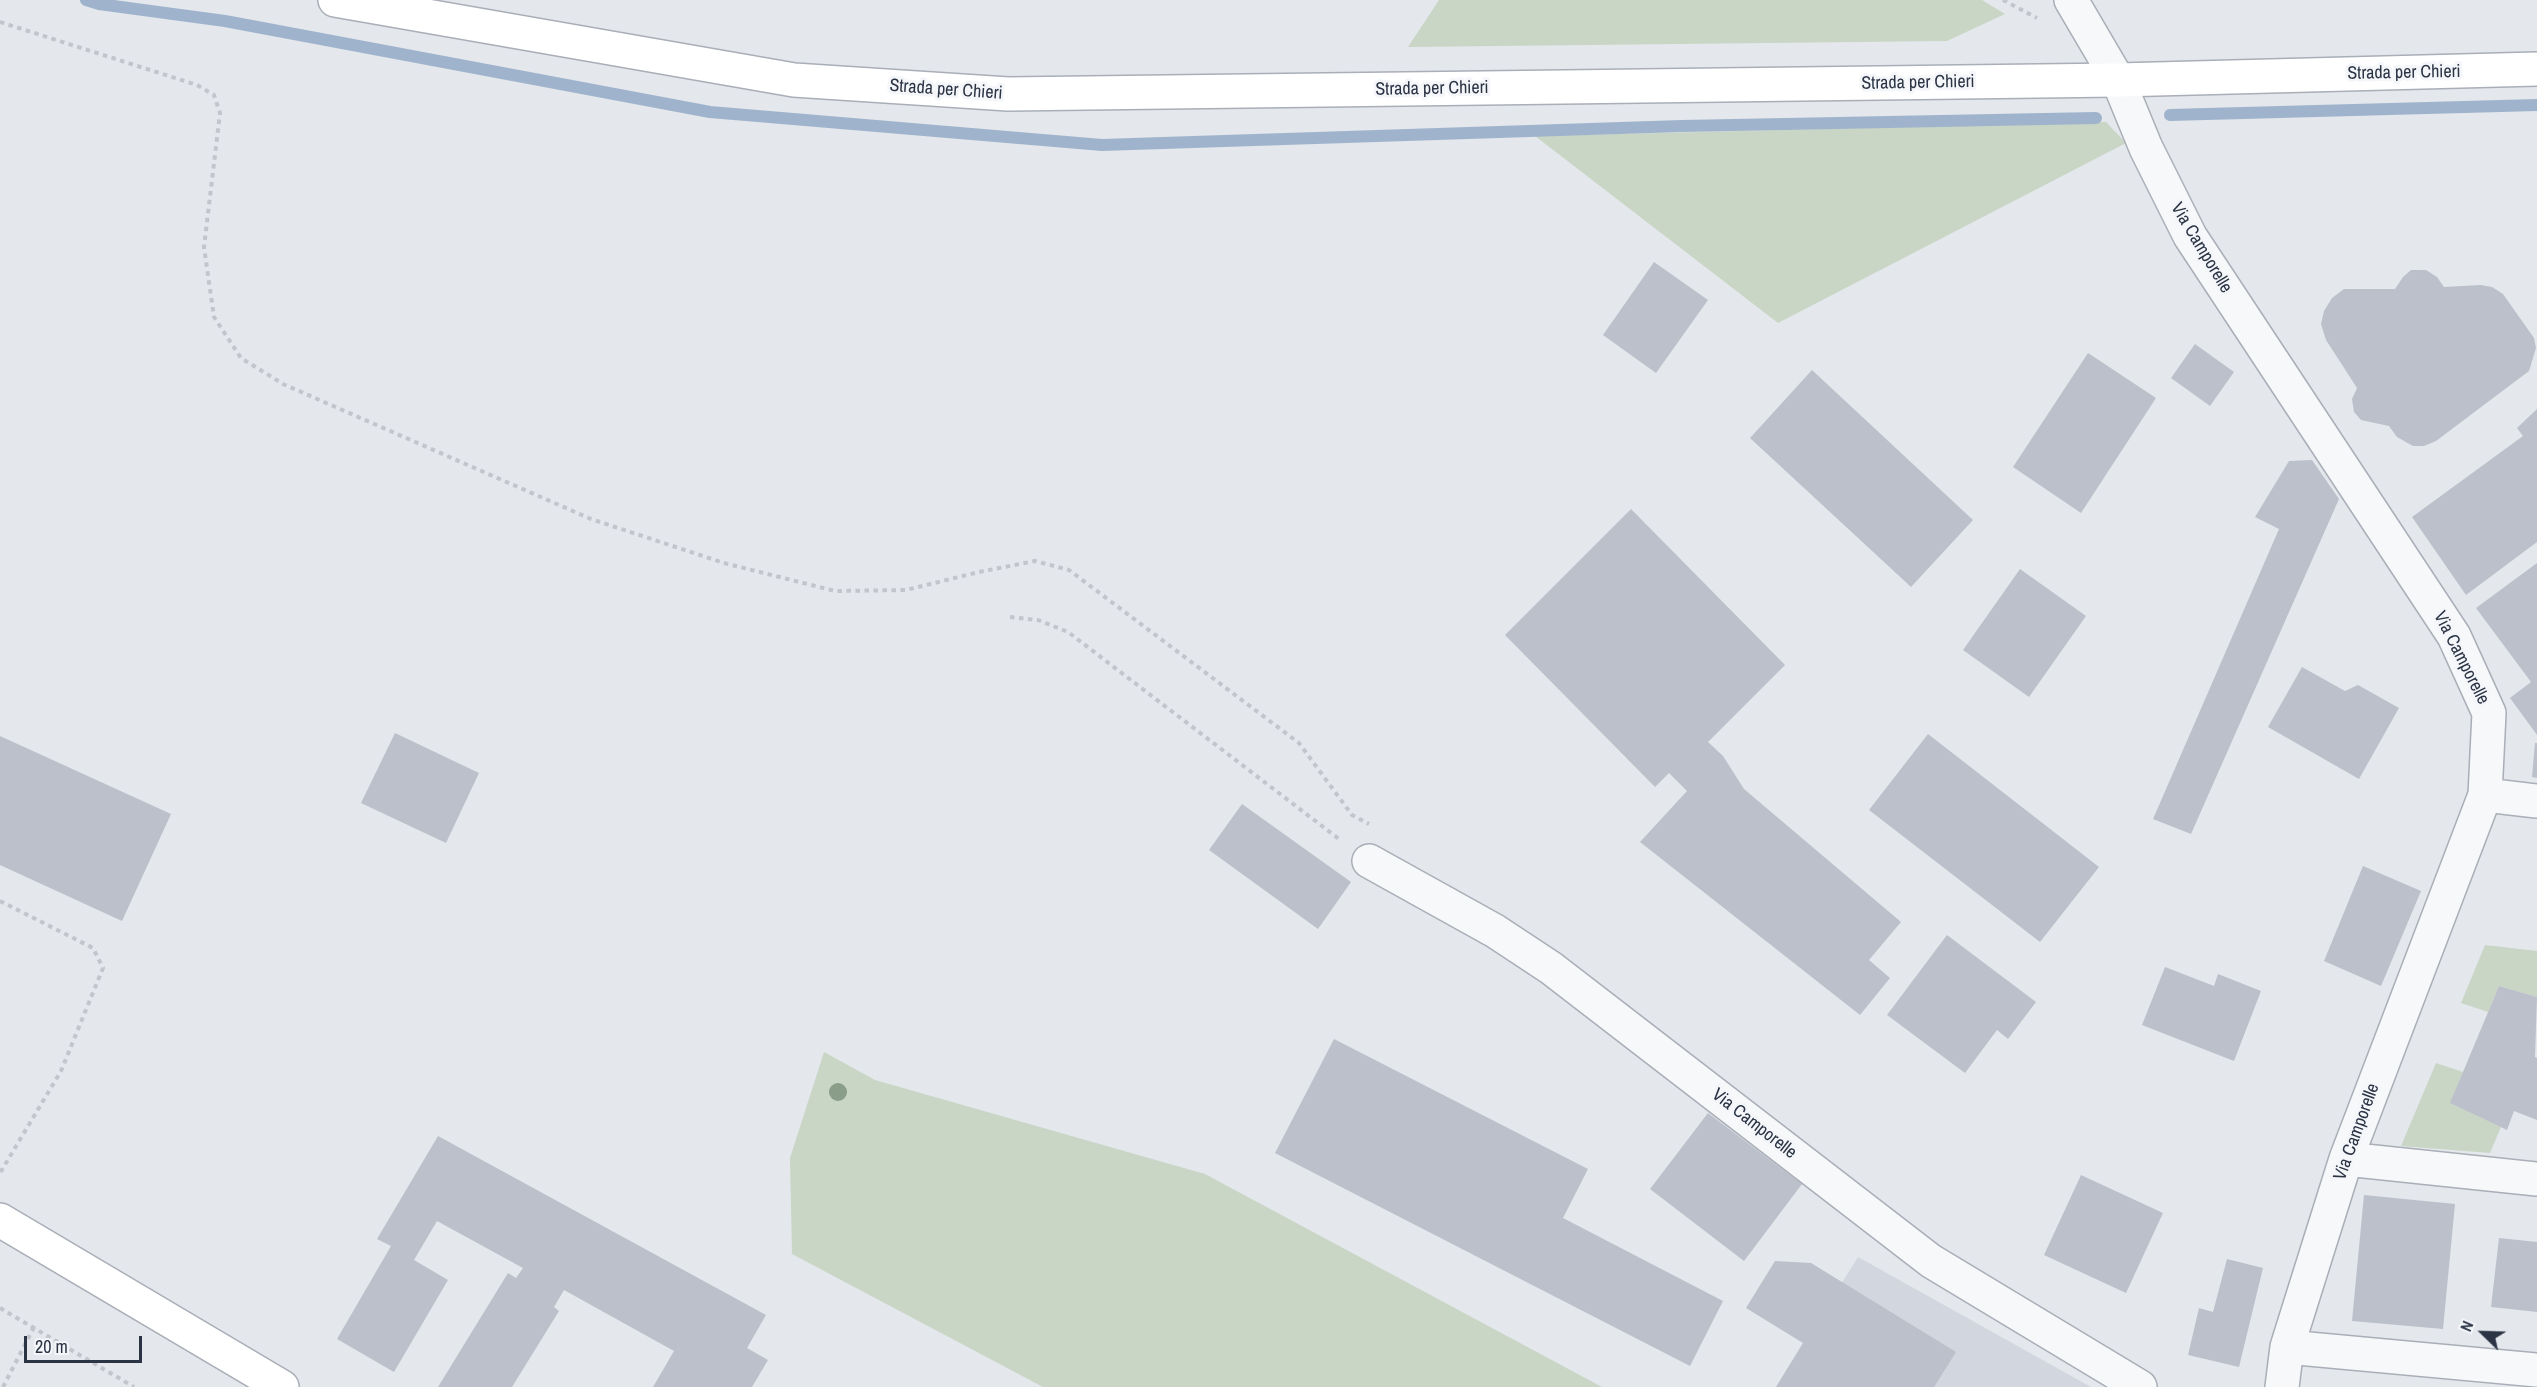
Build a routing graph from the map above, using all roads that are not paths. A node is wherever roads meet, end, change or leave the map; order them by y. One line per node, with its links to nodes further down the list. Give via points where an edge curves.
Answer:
1 (335, 0): 4 (main road, Strada per Chieri, via 794,80 1008,94)
2 (2071, 0): 4 (street, Via Camporelle)
3 (2537, 69): 4 (main road, Strada per Chieri)
4 (2118, 80): 5 (street, Via Camporelle, via 2146,148 2190,236 2454,636 2489,713)
5 (2486, 795): 6 (street); 8 (street, Via Camporelle)
6 (2537, 801)
7 (1369, 861): 14 (street, Via Camporelle, via 1495,931 1551,968 1931,1261)
8 (2346, 1159): 9 (street); 11 (street, Via Camporelle)
9 (2537, 1179)
10 (0, 1220): 13 (main road)
11 (2287, 1347): 12 (street); 15 (street, Via Camporelle)
12 (2537, 1370)
13 (264, 1382)
14 (2140, 1387)
15 (2282, 1387)

